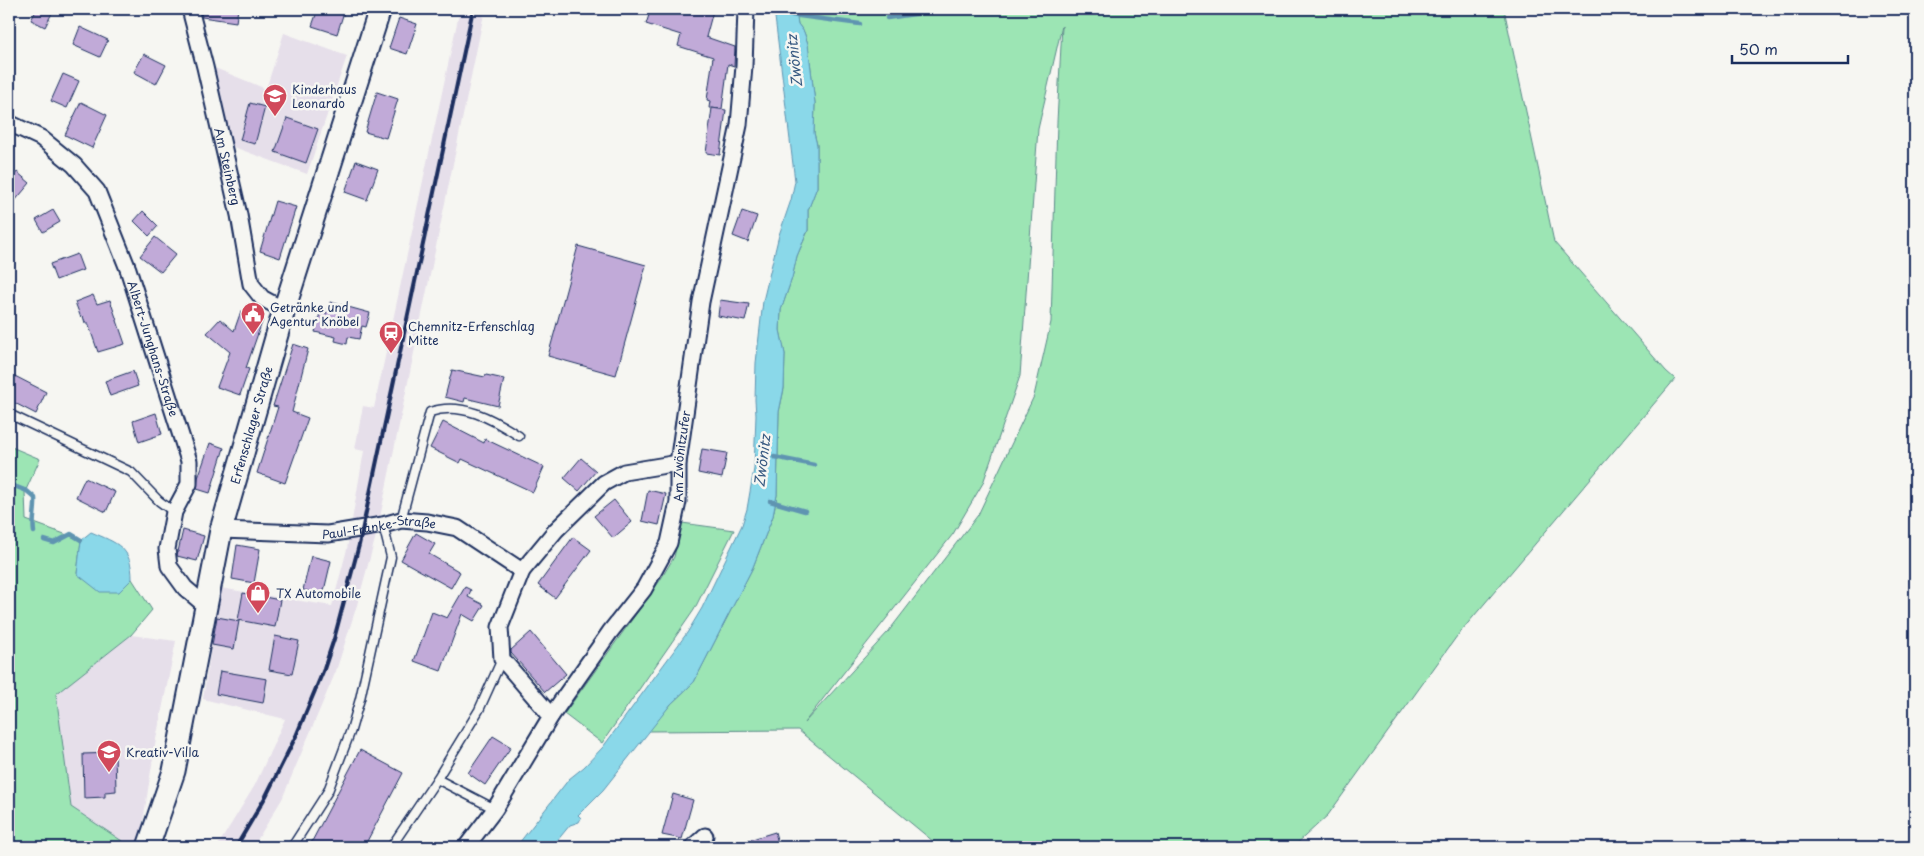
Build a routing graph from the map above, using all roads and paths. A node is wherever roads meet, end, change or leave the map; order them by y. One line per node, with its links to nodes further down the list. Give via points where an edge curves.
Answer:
1 (190, 9): 5 (street, Am Steinberg, via 240,215 251,284 262,298)
2 (380, 9): 5 (main road, Erfenschlager Straße)
3 (746, 9): 8 (street, Am Zwönitzufer, via 738,125 701,302)
4 (9, 123): 9 (street, Albert-Junghans-Straße, via 41,138 74,165 97,191 128,268 189,461 189,484)
5 (284, 310): 12 (main road, Erfenschlager Straße)
6 (9, 414): 9 (lane, via 131,472)
7 (519, 436): 10 (lane, via 495,421 468,411 442,408 430,412)
8 (678, 463): 13 (street, via 624,472 604,483 556,530); 16 (street, Am Zwönitzufer, via 678,502 669,543 644,589)
9 (174, 512): 14 (street, Albert-Junghans-Straße, via 167,549 169,566 185,588)
10 (401, 520): 11 (street, Paul-Franke-Straße); 13 (street, Paul-Franke-Straße, via 457,528)
11 (384, 525): 12 (street, Paul-Franke-Straße, via 328,534); 21 (lane, via 391,557 354,722 328,790)
12 (221, 530): 14 (main road, Erfenschlager Straße)
13 (522, 571): 15 (street, via 500,627)
14 (206, 606): 20 (main road, Erfenschlager Straße, via 174,771)
15 (502, 659): 16 (street); 17 (lane, via 479,710)
16 (551, 716): 18 (street, Am Zwönitzufer)
17 (437, 779): 18 (lane); 22 (lane)
18 (495, 809): 23 (street, Am Zwönitzufer)
19 (705, 836): 24 (street)
20 (148, 847)
21 (292, 847)
22 (391, 847)
23 (466, 847)
24 (693, 847)

